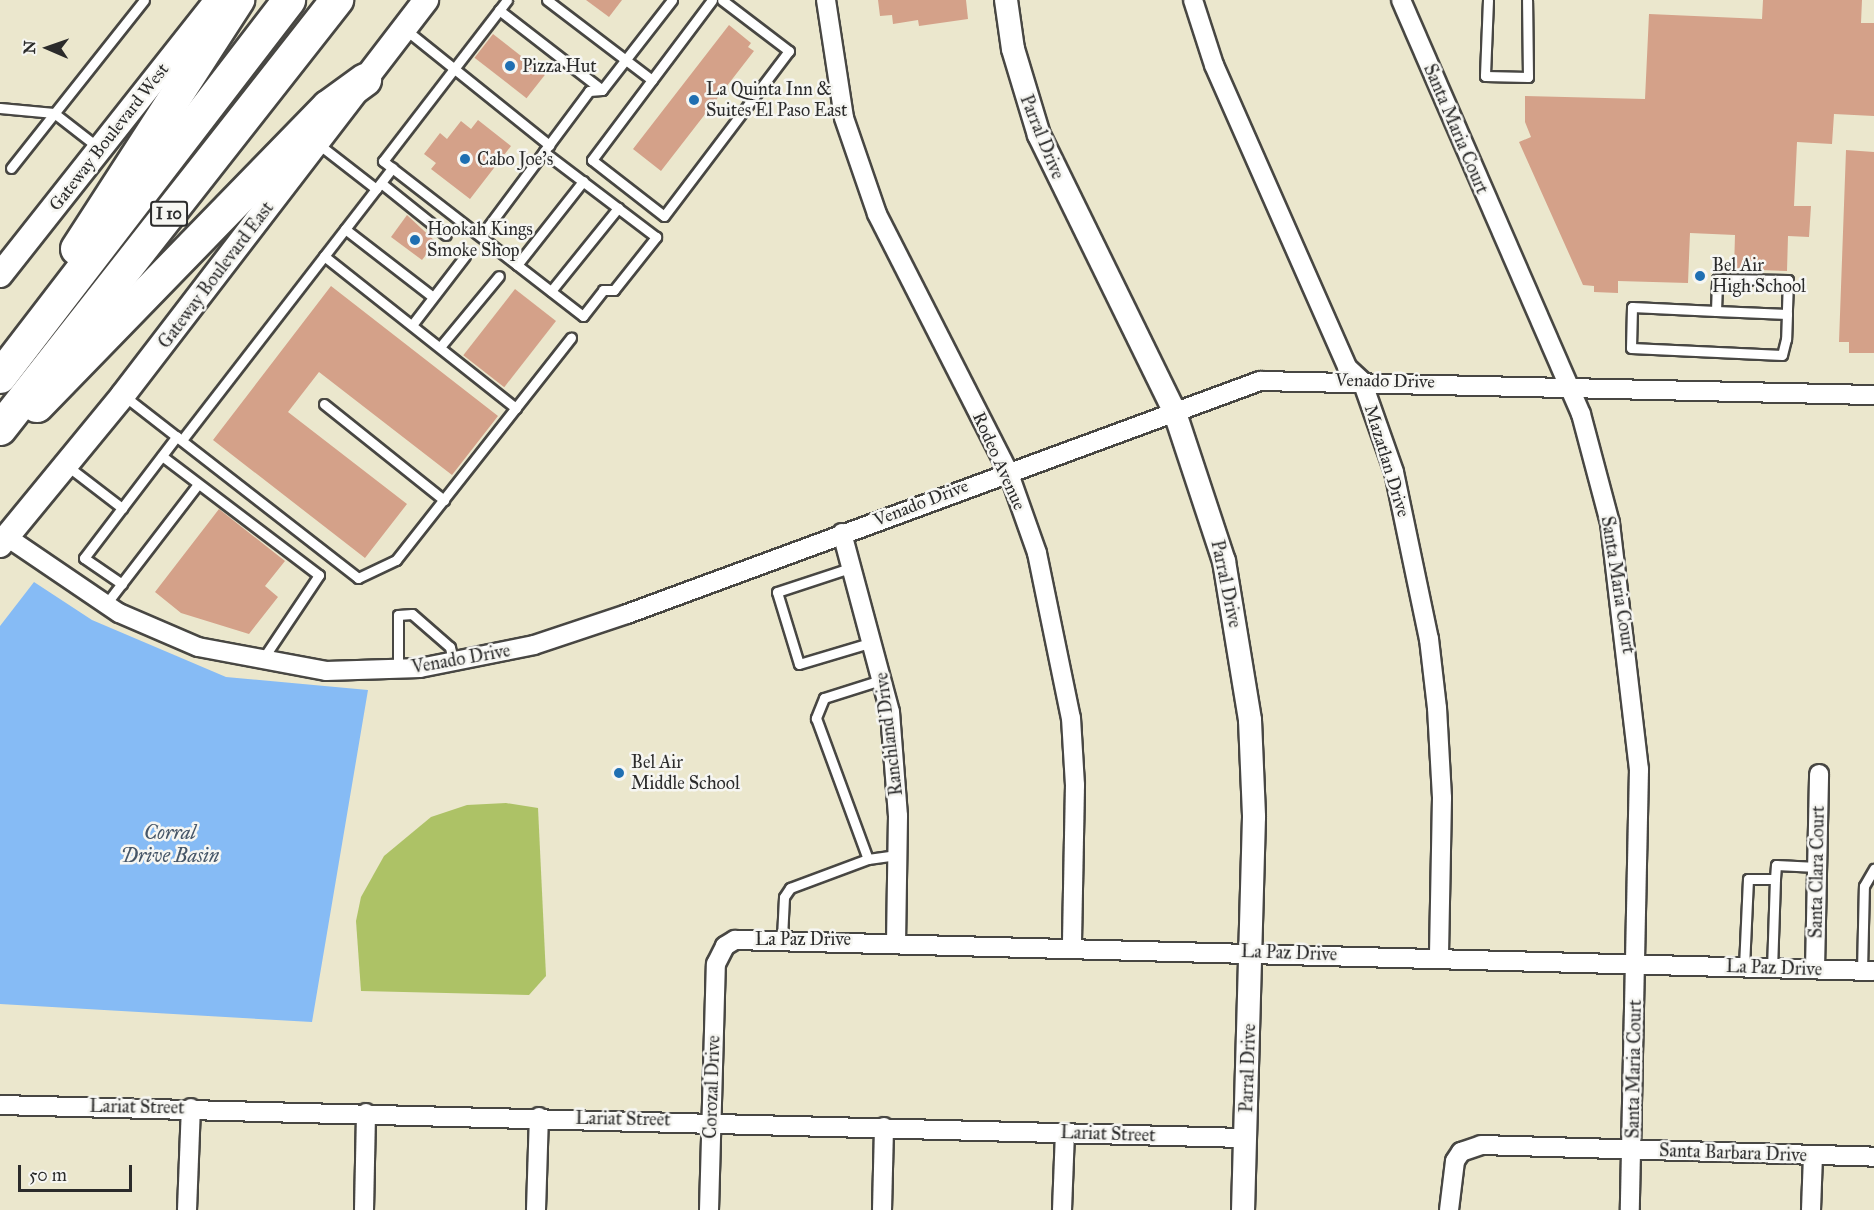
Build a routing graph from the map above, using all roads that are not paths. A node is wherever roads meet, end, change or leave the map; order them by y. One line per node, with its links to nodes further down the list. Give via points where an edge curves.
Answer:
1 (217, 0): 29 (main road, Gateway Boulevard West)
2 (238, 0): 49 (highway, via 85,234)
3 (290, 0): 49 (highway, I 10)
4 (337, 0): 59 (highway, I 10)
5 (426, 0): 19 (main road, Gateway Boulevard East)
6 (507, 0): 18 (lane)
7 (547, 0): 20 (lane)
8 (672, 0): 20 (lane)
9 (712, 0): 23 (lane)
10 (722, 0): 23 (lane, via 789,51 664,216 592,160)
11 (826, 0): 64 (street, Rodeo Avenue, via 844,118 877,214)
12 (1006, 0): 58 (street, Parral Drive, via 1013,49 1039,135)
13 (1193, 0): 52 (street, Mazatlan Drive, via 1200,34 1347,367)
14 (1401, 0): 53 (street, Santa Maria Court)
15 (1488, 0): 16 (lane, via 1485,76 1528,77)
16 (1527, 0)
17 (142, 1): 26 (lane)
18 (499, 10): 21 (lane); 24 (lane)
19 (405, 28): 21 (lane); 22 (main road, Gateway Boulevard East)
20 (626, 60): 23 (lane); 24 (lane)
21 (453, 70): 28 (lane); 31 (lane, via 383,161)
22 (365, 80): 27 (main road, Gateway Boulevard East); 60 (highway, via 328,107 61,385)
23 (652, 80)
24 (602, 90): 28 (lane, via 589,91)
25 (0, 108): 26 (lane)
26 (54, 113): 29 (lane); 30 (lane)
27 (317, 143): 33 (lane); 54 (main road, Gateway Boulevard East)
28 (546, 148): 32 (lane); 37 (lane)
29 (100, 149): 41 (main road, Gateway Boulevard West)
30 (11, 168)
31 (393, 168): 33 (lane); 37 (lane)
32 (583, 181): 34 (lane); 40 (lane)
33 (379, 186): 35 (lane); 36 (lane)
34 (618, 208): 43 (lane); 43 (lane, via 656,237 614,290 603,290 583,316)
35 (345, 229): 38 (lane); 44 (lane)
36 (446, 235)
37 (480, 236): 40 (lane)
38 (324, 256): 47 (lane); 61 (lane)
39 (465, 256): 44 (lane)
40 (517, 265): 43 (lane)
41 (0, 275)
42 (499, 276): 50 (lane)
43 (551, 291)
44 (434, 297): 47 (lane)
45 (1716, 311): 46 (lane); 46 (lane, via 1717,279 1788,280); 46 (lane, via 1632,308 1631,348 1782,355)
46 (1787, 314)
47 (412, 326): 50 (lane)
48 (571, 338): 57 (lane)
49 (28, 342): 51 (highway, I 10)
50 (440, 347): 57 (lane)
51 (0, 376)
52 (1362, 381): 53 (street, Venado Drive); 58 (street, Venado Drive, via 1260,381); 90 (street, Mazatlan Drive, via 1394,472 1429,639 1442,798)
53 (1567, 385): 55 (street, Venado Drive); 92 (street, Santa Maria Court, via 1597,467 1626,621 1638,769)
54 (123, 395): 61 (lane); 63 (main road, Gateway Boulevard East)
55 (1874, 395)
56 (324, 404): 66 (lane)
57 (516, 408): 66 (lane)
58 (1174, 410): 64 (street, Venado Drive); 89 (street, Parral Drive, via 1224,561 1238,636 1250,720)
59 (0, 429)
60 (0, 438)
61 (179, 438): 62 (lane); 66 (lane, via 358,578 396,560)
62 (162, 456): 65 (lane); 67 (lane)
63 (66, 465): 67 (lane); 69 (main road, Gateway Boulevard East)
64 (1008, 471): 68 (street, Venado Drive); 88 (street, Rodeo Avenue, via 1037,552 1071,718 1075,785)
65 (198, 483): 71 (lane); 74 (lane, via 319,575 274,635)
66 (444, 500)
67 (122, 508): 71 (lane, via 84,558)
68 (842, 533): 70 (street, Ranchland Drive); 75 (street, Venado Drive, via 627,614)
69 (3, 541): 72 (street, Venado Drive)
70 (853, 567): 73 (street, Ranchland Drive); 73 (lane, via 777,592 799,664)
71 (122, 584): 72 (lane)
72 (106, 604): 74 (street, Venado Drive, via 198,647)
73 (875, 642): 77 (street, Ranchland Drive)
74 (261, 662): 76 (street, Venado Drive, via 326,671)
75 (453, 664): 76 (street, Venado Drive); 76 (lane, via 450,647 412,614 398,615)
76 (398, 670)
77 (884, 679): 79 (street, Ranchland Drive, via 895,763); 80 (lane, via 824,698 817,709)
78 (1819, 774): 81 (street, Santa Clara Court)
79 (897, 855): 80 (lane); 87 (street, Ranchland Drive)
80 (868, 859): 86 (lane, via 790,888 784,897)
81 (1817, 867): 83 (lane, via 1776,865); 95 (street, Santa Clara Court)
82 (1874, 869): 84 (lane, via 1866,875)
83 (1775, 879): 93 (lane, via 1748,879); 94 (lane)
84 (1864, 912): 85 (lane); 96 (lane)
85 (1874, 912)
86 (782, 938): 87 (street, La Paz Drive); 91 (street, La Paz Drive, via 735,940 725,946)
87 (896, 940): 88 (street, La Paz Drive)
88 (1072, 946): 89 (street, La Paz Drive)
89 (1253, 951): 90 (street, La Paz Drive); 104 (street, Parral Drive)
90 (1439, 957): 92 (street, La Paz Drive)
91 (717, 964): 101 (street, Corozal Drive)
92 (1636, 964): 93 (street, La Paz Drive); 105 (street, Santa Maria Court)
93 (1744, 967): 94 (street, La Paz Drive)
94 (1772, 968): 95 (street, La Paz Drive)
95 (1815, 969): 96 (street, La Paz Drive)
96 (1868, 971)
97 (0, 1105): 98 (street, Lariat Street)
98 (191, 1108): 99 (street, Lariat Street); 108 (street)
99 (366, 1113): 100 (street, Lariat Street); 109 (street)
100 (539, 1117): 101 (street, Lariat Street); 110 (street)
101 (711, 1121): 102 (street, Lariat Street); 111 (street, Corozal Drive)
102 (884, 1127): 103 (street, Lariat Street); 112 (street)
103 (1065, 1133): 104 (street, Lariat Street); 113 (street)
104 (1245, 1138): 114 (street, Parral Drive)
105 (1632, 1149): 106 (street, Santa Barbara Drive); 115 (street, Santa Barbara Drive, via 1481,1146 1461,1152 1455,1161); 116 (street, Santa Maria Court)
106 (1813, 1156): 107 (street, Santa Barbara Drive); 117 (street)
107 (1874, 1157)
108 (187, 1210)
109 (364, 1210)
110 (536, 1210)
111 (709, 1210)
112 (882, 1210)
113 (1062, 1210)
114 (1243, 1210)
115 (1449, 1210)
116 (1630, 1210)
117 (1811, 1210)

